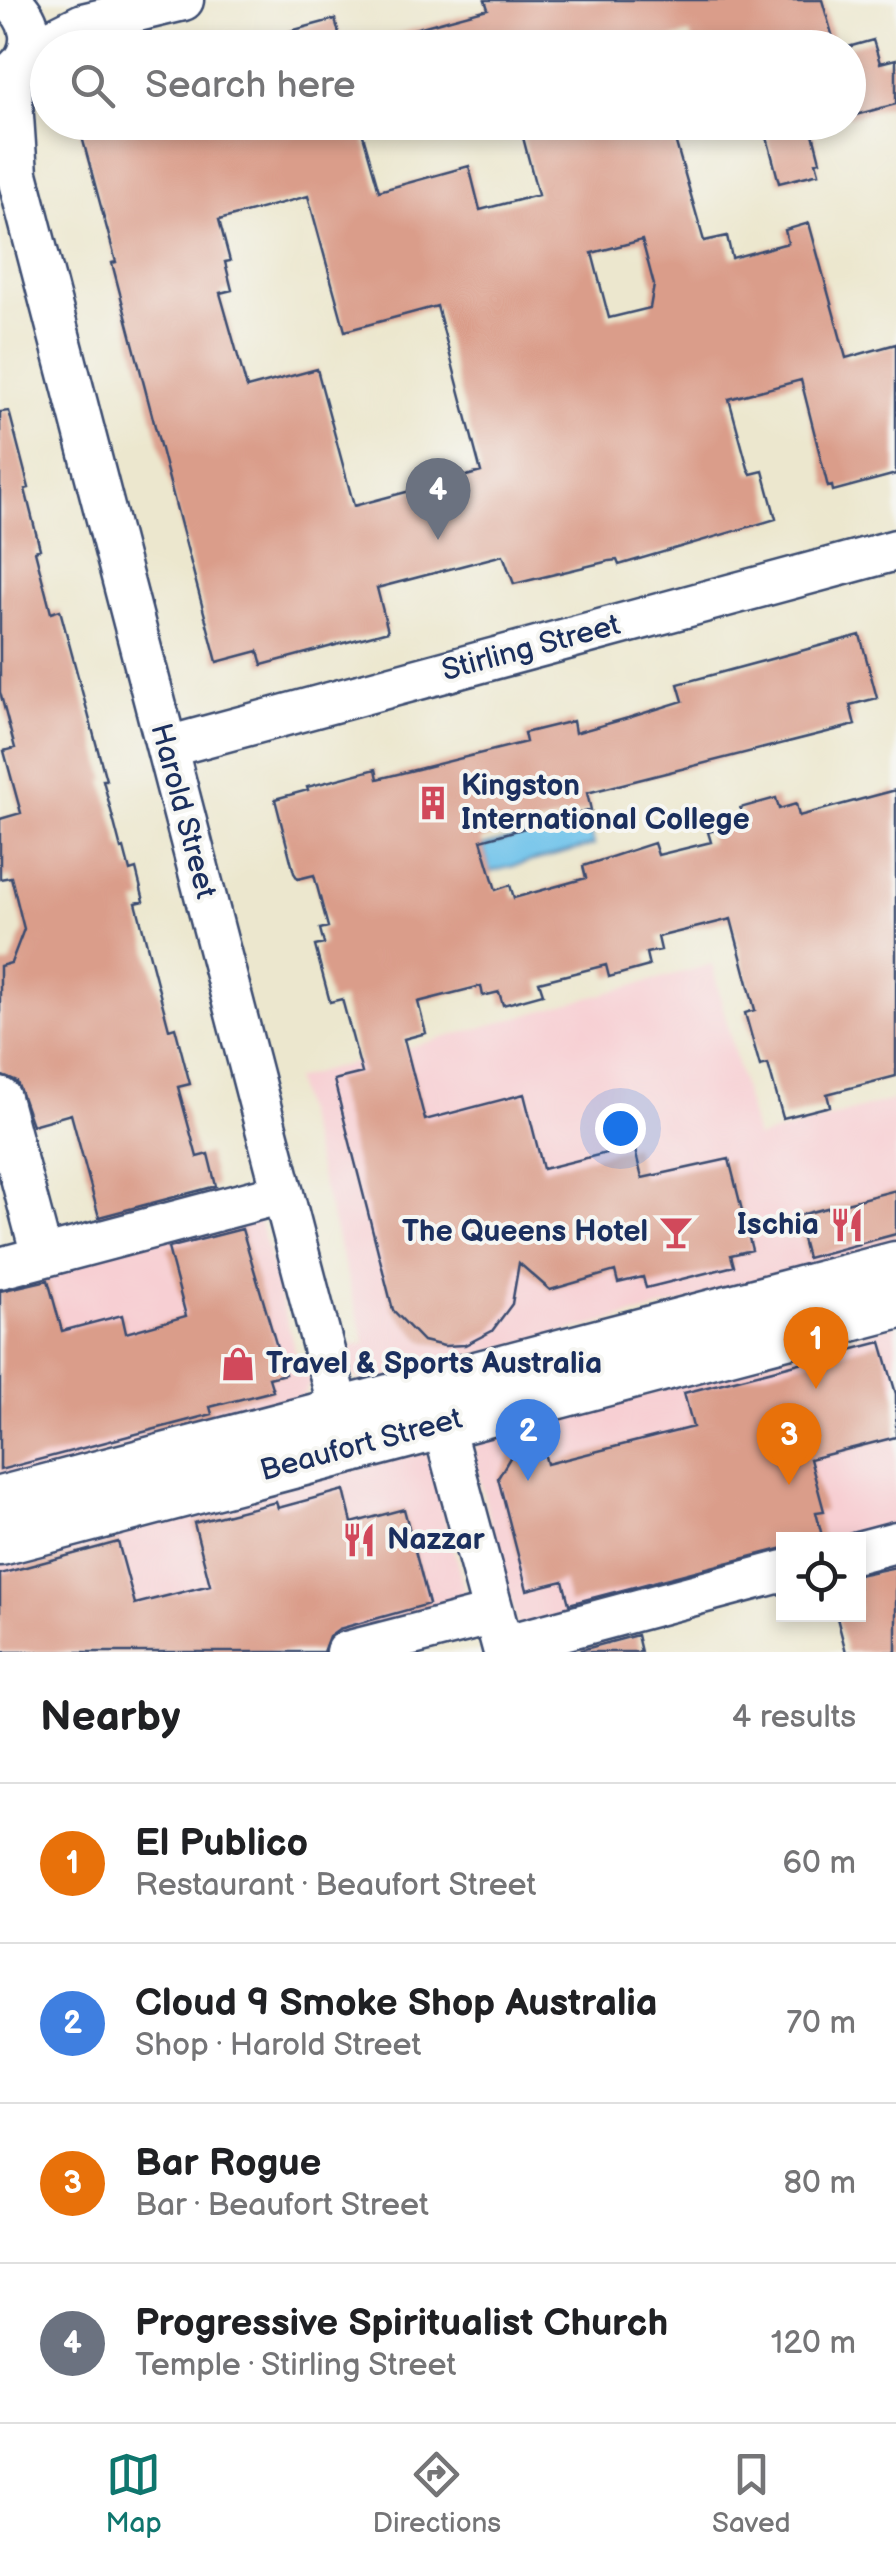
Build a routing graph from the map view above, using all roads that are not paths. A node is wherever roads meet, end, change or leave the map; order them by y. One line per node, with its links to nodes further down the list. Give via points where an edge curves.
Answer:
1 (183, 0): 3 (street)
2 (15, 4): 3 (street); 5 (street, Harold Street, via 30,29)
3 (83, 24): 4 (street)
4 (73, 30)
5 (13, 68): 6 (street, Harold Street)
6 (9, 156): 8 (street, Harold Street)
7 (896, 550): 8 (street, Stirling Street)
8 (167, 748): 10 (street, Harold Street)
9 (0, 1098): 11 (street)
10 (283, 1193): 11 (street); 16 (street, Harold Street)
11 (42, 1256): 13 (street)
12 (896, 1267): 15 (main road, Beaufort Street)
13 (0, 1268)
14 (896, 1304): 15 (main road, Beaufort Street)
15 (437, 1406): 16 (main road, Beaufort Street); 22 (street)
16 (345, 1430): 17 (main road, Beaufort Street); 18 (main road, Beaufort Street)
17 (0, 1502)
18 (0, 1540)
19 (896, 1542): 20 (street)
20 (866, 1550)
21 (776, 1574): 22 (street)
22 (500, 1637): 23 (street)
23 (346, 1652)

